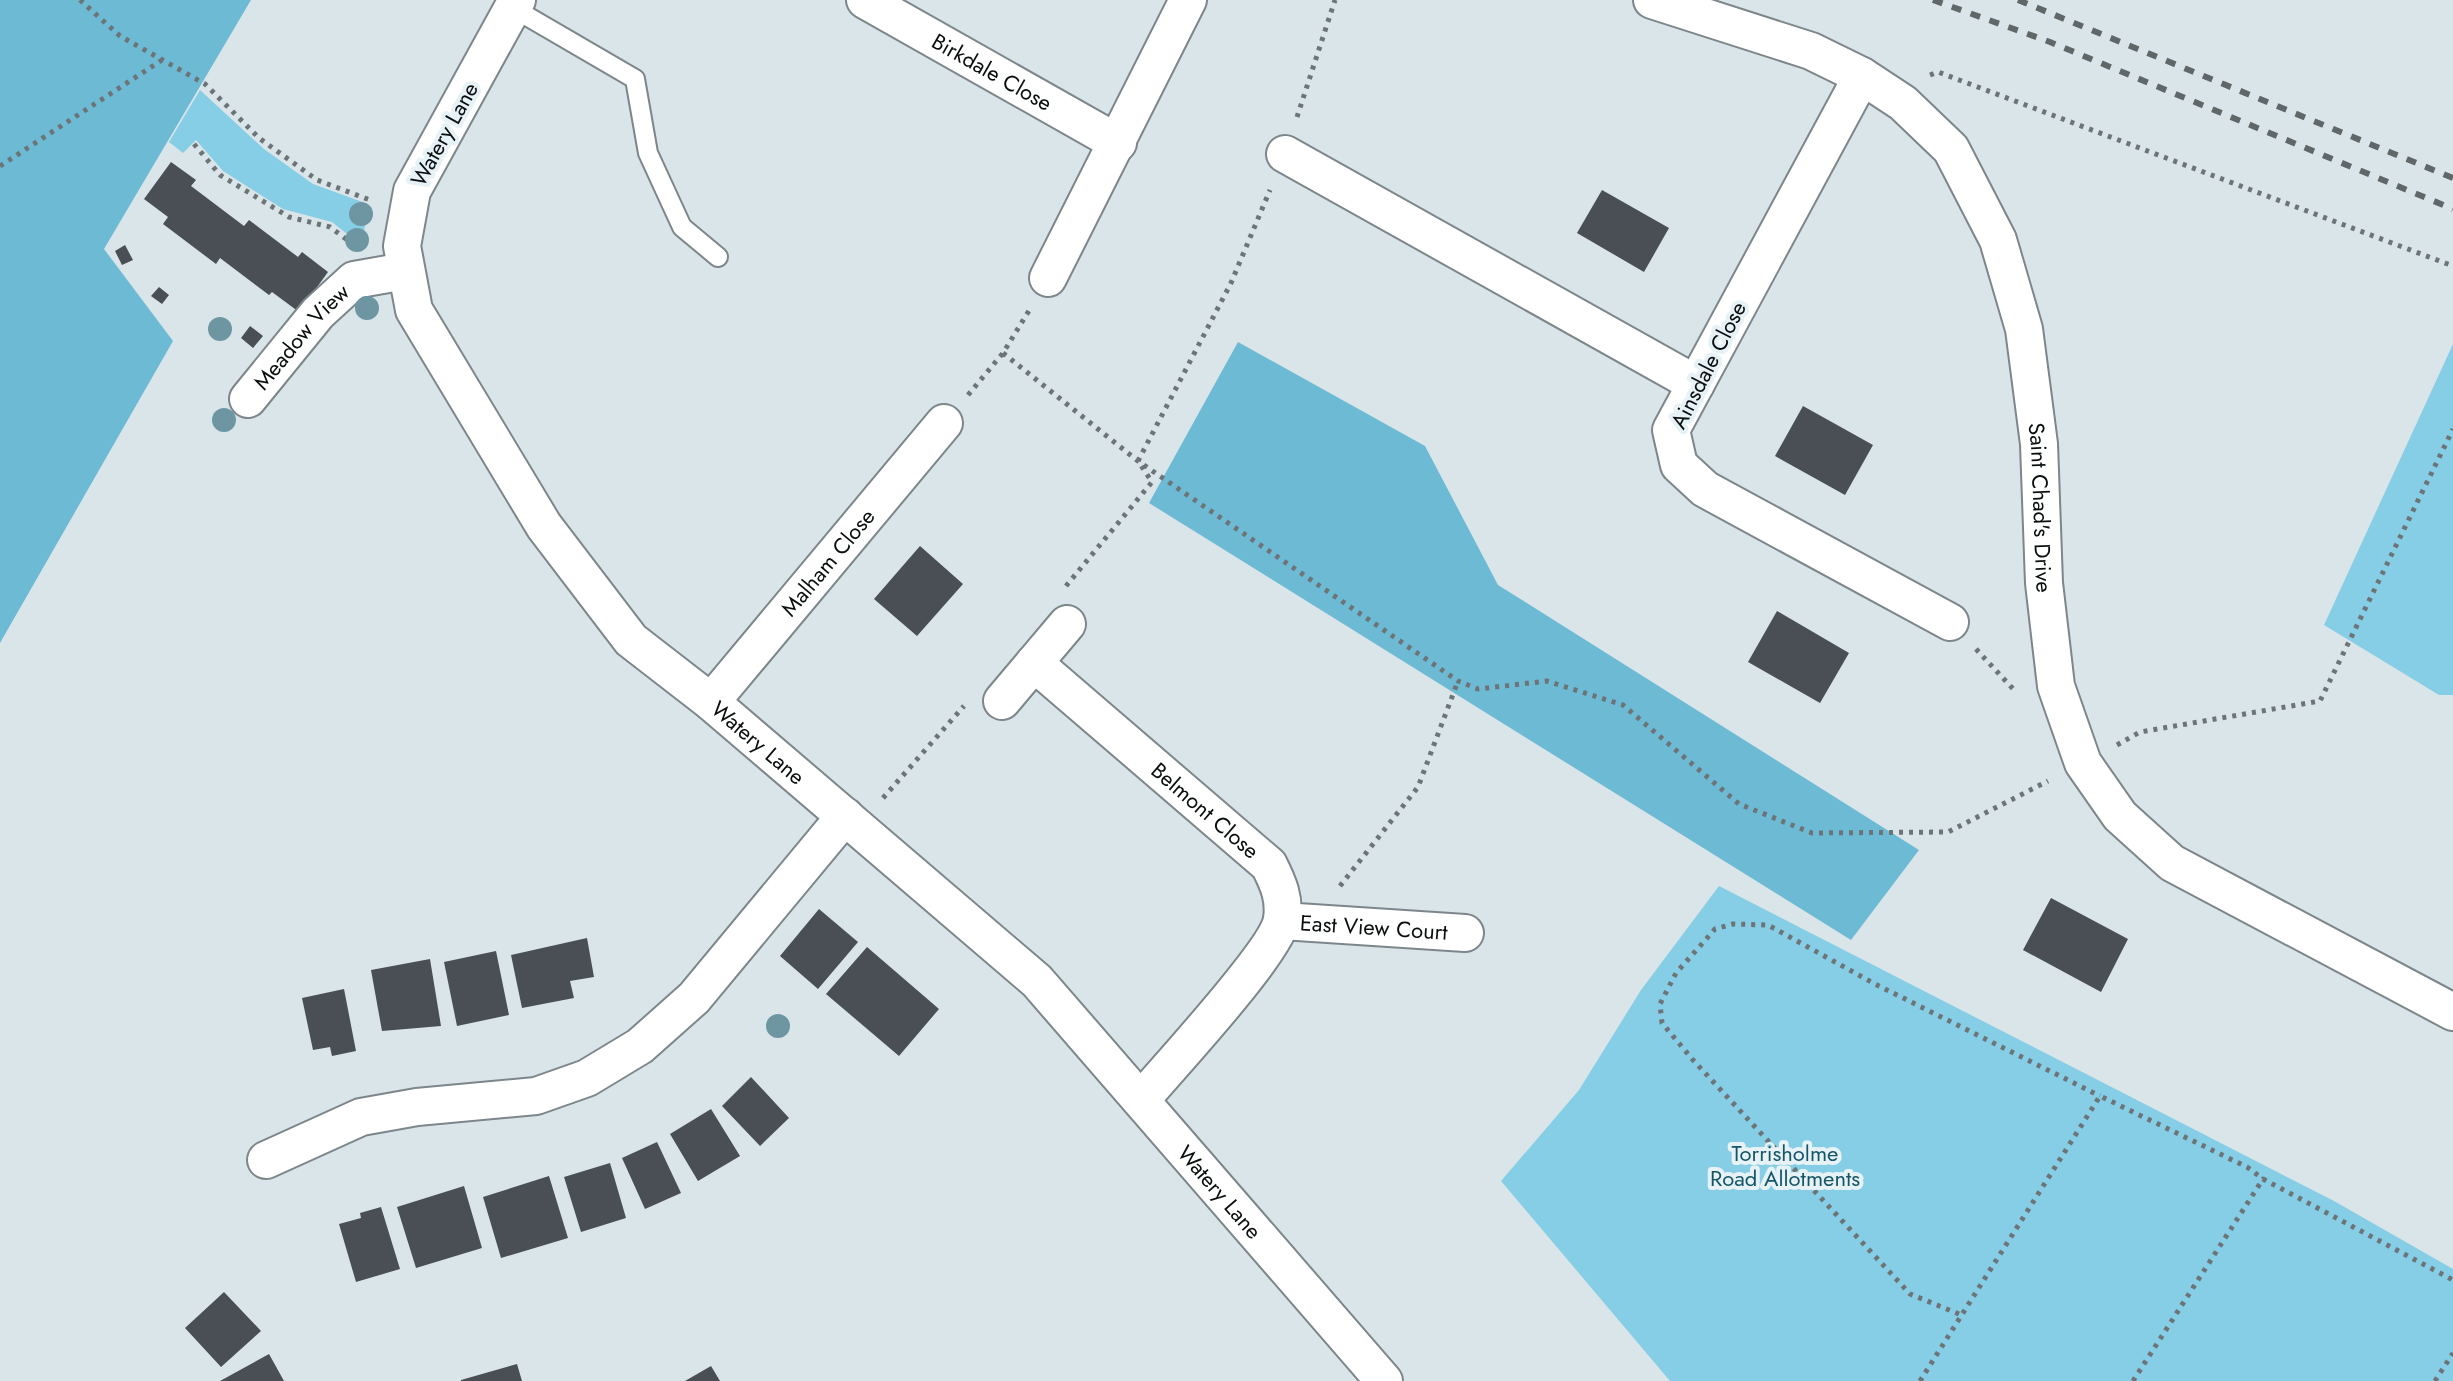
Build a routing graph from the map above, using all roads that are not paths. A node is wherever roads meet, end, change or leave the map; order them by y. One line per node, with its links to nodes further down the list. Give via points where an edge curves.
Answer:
1 (865, 0): 6 (street, Birkdale Close)
2 (1188, 0): 6 (street)
3 (1652, 0): 5 (street, Saint Chad's Drive, via 1811,51)
4 (515, 4): 8 (lane, via 635,79 648,153 682,227); 9 (street, Watery Lane, via 412,191 402,246)
5 (1871, 82): 11 (street, Ainsdale Close); 22 (street, Saint Chad's Drive, via 1903,103 1951,149 1998,240 2024,329 2039,444 2044,583 2056,686 2083,763 2120,816 2172,863)
6 (1118, 143): 10 (street)
7 (1285, 154): 11 (street)
8 (718, 257)
9 (405, 271): 12 (street, Meadow View, via 354,280 318,313); 18 (street, Watery Lane, via 414,310 544,526 631,640)
10 (1048, 278)
11 (1696, 384): 14 (street, Ainsdale Close, via 1671,430 1679,465 1705,489)
12 (248, 399)
13 (944, 423): 18 (street, Malham Close)
14 (1950, 622)
15 (1067, 624): 16 (street)
16 (1034, 663): 17 (street); 20 (street, Belmont Close, via 1269,865 1283,894)
17 (988, 698)
18 (711, 702): 19 (street, Watery Lane)
19 (845, 816): 23 (street, Watery Lane, via 1037,981); 24 (street, via 694,998 640,1046 587,1078 536,1096 361,1117)
20 (1282, 921): 21 (street, East View Court); 23 (street, via 1265,952)
21 (1465, 933)
22 (2453, 1012)
23 (1141, 1100): 25 (street, Watery Lane)
24 (266, 1160)
25 (1384, 1381)

